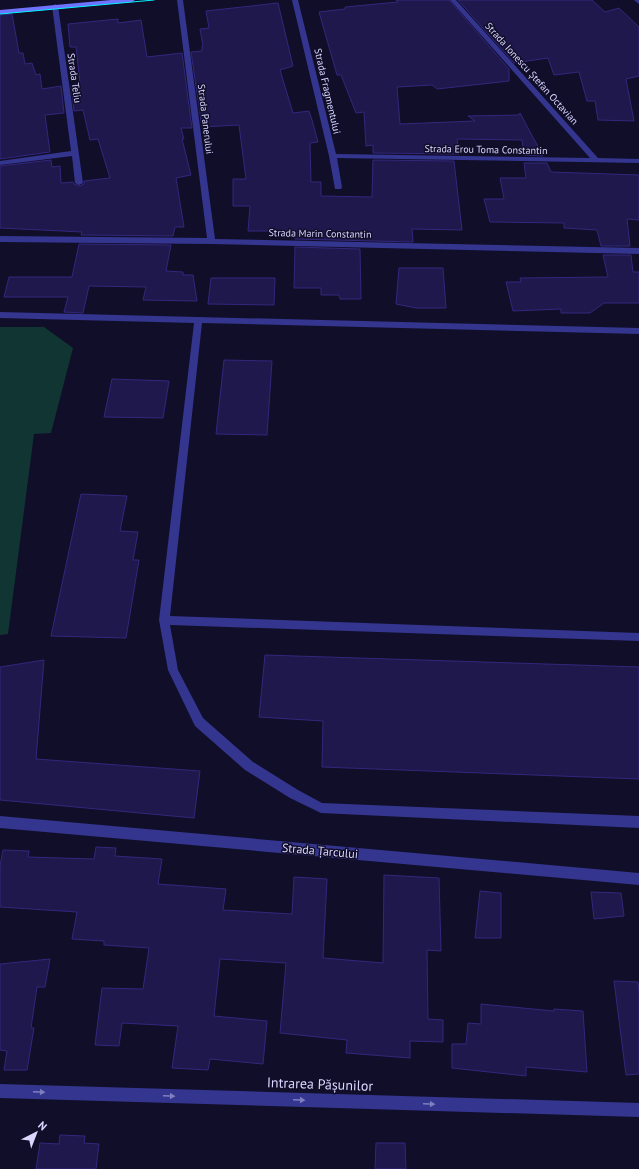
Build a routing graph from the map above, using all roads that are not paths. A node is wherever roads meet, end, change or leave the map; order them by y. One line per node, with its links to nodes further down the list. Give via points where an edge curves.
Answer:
1 (132, 0): 5 (main road)
2 (180, 0): 16 (street, Strada Panerului)
3 (296, 0): 9 (street, Strada Fragmentului)
4 (453, 0): 10 (street, Strada Ionescu Ștefan Octavian)
5 (95, 2): 6 (main road)
6 (55, 6): 7 (main road); 8 (street, Strada Teliu)
7 (0, 12)
8 (75, 153): 12 (street); 13 (street, Strada Teliu)
9 (333, 156): 10 (street, Strada Erou Toma Constantin); 14 (street, Strada Fragmentului)
10 (596, 160): 11 (street, Strada Erou Toma Constantin)
11 (639, 161)
12 (0, 163)
13 (79, 183)
14 (338, 187)
15 (0, 239): 16 (street, Strada Marin Constantin)
16 (211, 241): 17 (street, Strada Marin Constantin)
17 (639, 251)
18 (0, 315): 19 (street)
19 (198, 320): 20 (street); 21 (street)
20 (639, 331)
21 (164, 620): 22 (street); 24 (street, via 172,670 199,722 249,766 321,808)
22 (639, 637)
23 (0, 822): 25 (street, Strada Țarcului)
24 (639, 822)
25 (639, 879)
26 (0, 1091): 27 (street, Intrarea Pășunilor, one-way to 27)
27 (639, 1110)

